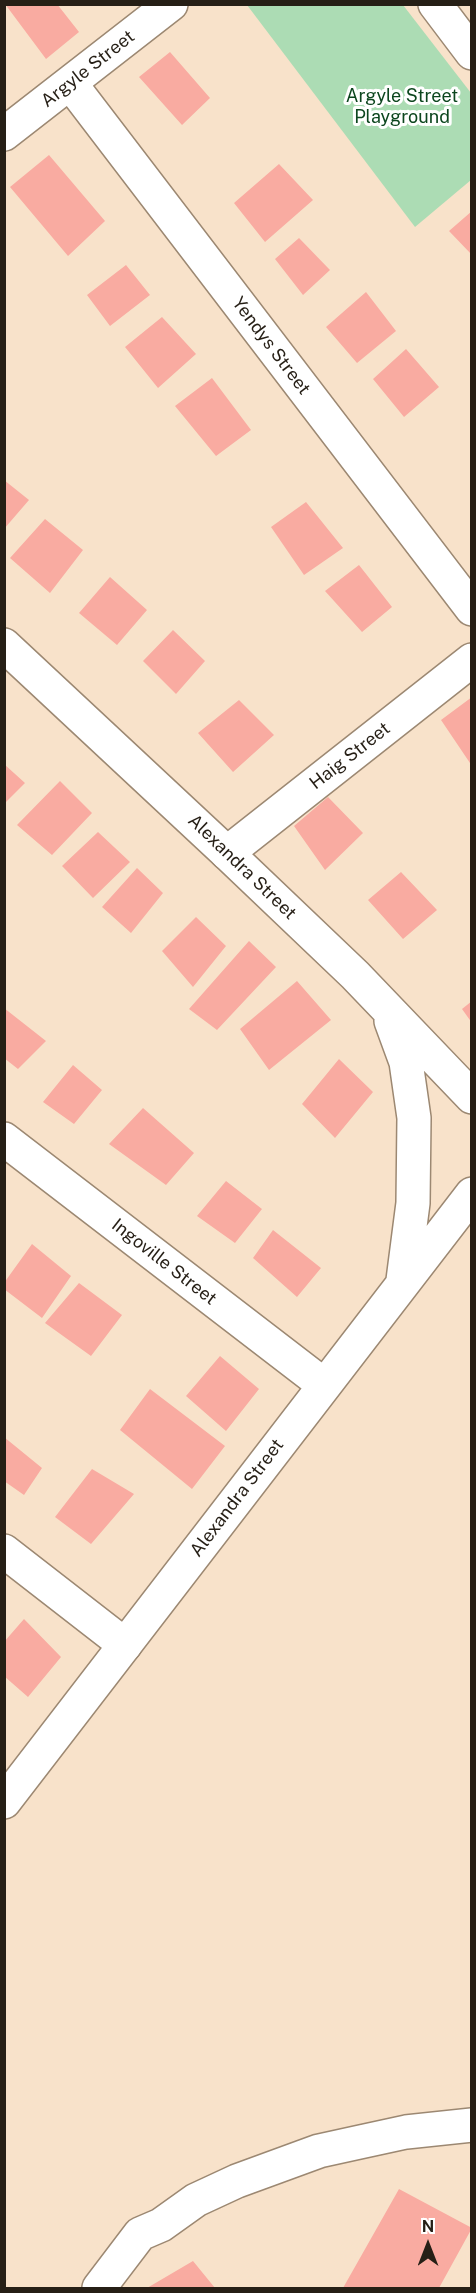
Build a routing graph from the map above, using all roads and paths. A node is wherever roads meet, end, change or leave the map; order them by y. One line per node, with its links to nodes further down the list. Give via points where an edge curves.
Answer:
1 (171, 4): 4 (street, Argyle Street)
2 (435, 4): 3 (street)
3 (471, 53)
4 (70, 83): 5 (street, Argyle Street); 6 (street, Yendys Street)
5 (4, 134)
6 (471, 609)
7 (4, 645): 9 (street, Alexandra Street)
8 (471, 660): 9 (street, Haig Street)
9 (227, 852): 10 (street, Alexandra Street)
10 (387, 1011): 11 (street, Alexandra Street); 14 (street, via 406,1062 414,1118 413,1203)
11 (471, 1097)
12 (4, 1139): 15 (street, Ingoville Street)
13 (471, 1194): 14 (street, Alexandra Street)
14 (403, 1281): 15 (street, Alexandra Street)
15 (324, 1385): 17 (street, Alexandra Street)
16 (4, 1551): 17 (street)
17 (125, 1645): 18 (street, Alexandra Street)
18 (4, 1802)
19 (471, 2125): 20 (street, via 406,2132 319,2151 237,2181 140,2234)
20 (99, 2289)

